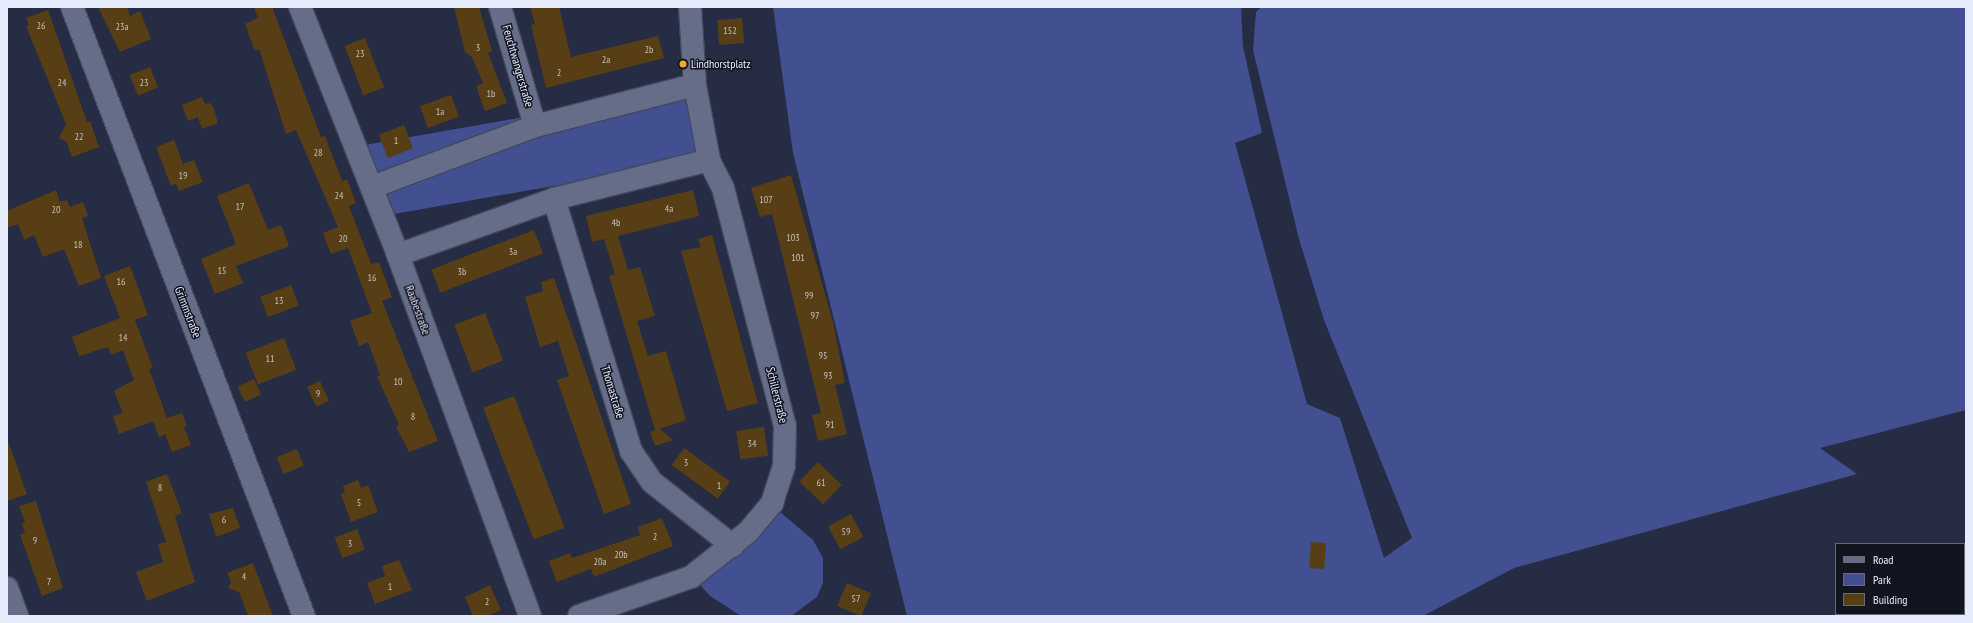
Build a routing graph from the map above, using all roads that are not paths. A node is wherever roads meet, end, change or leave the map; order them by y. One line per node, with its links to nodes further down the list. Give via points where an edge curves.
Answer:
1 (72, 7): 14 (street, Grimmstraße)
2 (300, 7): 8 (street, Raabestraße)
3 (500, 7): 6 (street, Feuchtwangerstraße)
4 (690, 7): 5 (street)
5 (696, 85): 6 (street); 7 (street)
6 (535, 126): 8 (street)
7 (709, 160): 9 (street); 11 (street, Schillerstraße, via 723,188 785,426 784,466 772,503)
8 (372, 187): 10 (street, Raabestraße)
9 (554, 199): 10 (street); 11 (street, Thomastraße, via 631,451 652,482)
10 (398, 255): 15 (street, Raabestraße)
11 (733, 546): 16 (street, Schillerstraße, via 691,577)
12 (7, 588): 13 (street)
13 (17, 616)
14 (304, 616)
15 (530, 616)
16 (579, 616)

